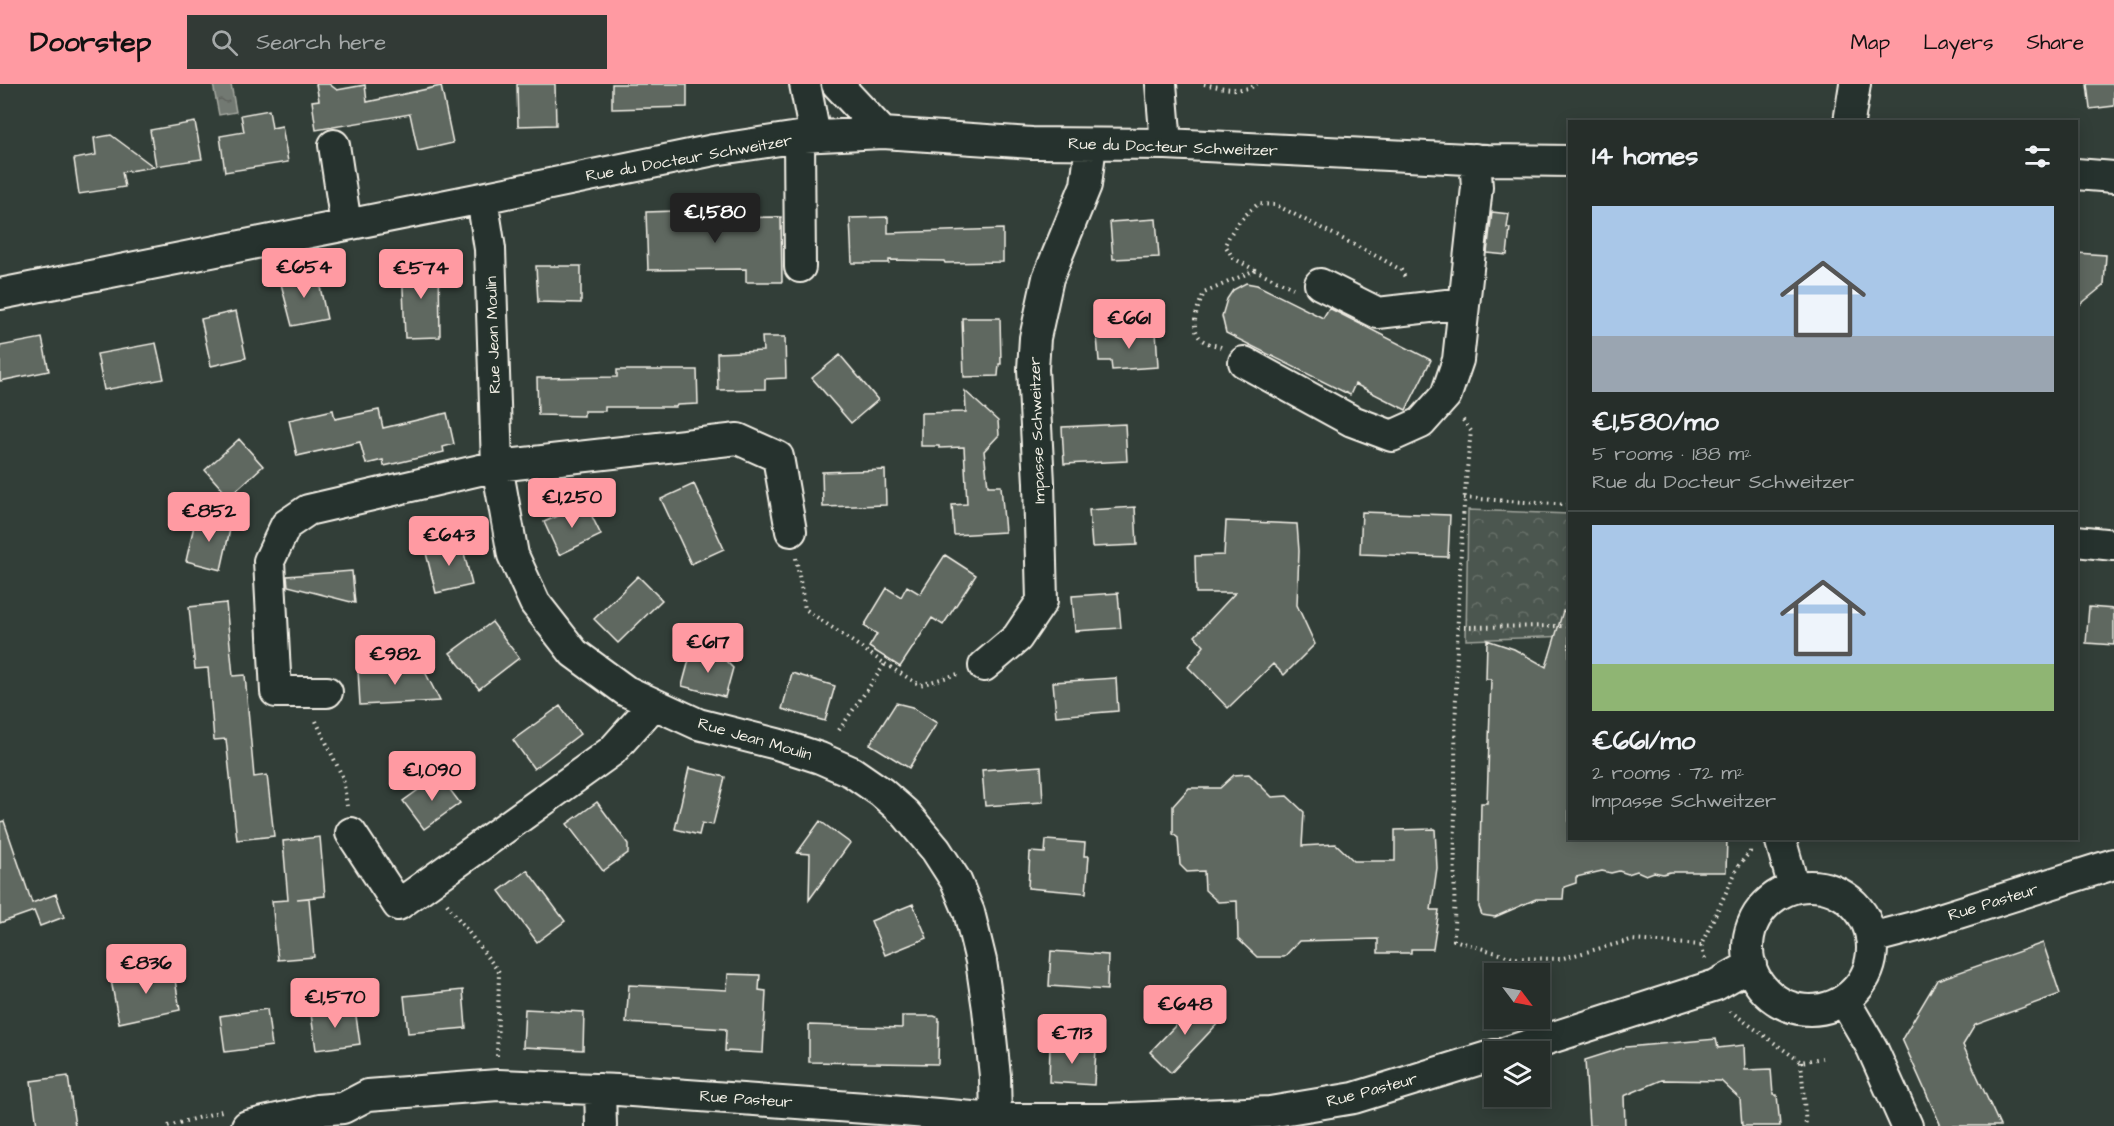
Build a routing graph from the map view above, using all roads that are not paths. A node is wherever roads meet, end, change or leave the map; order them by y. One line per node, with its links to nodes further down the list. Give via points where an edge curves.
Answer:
1 (805, 84): 7 (street)
2 (837, 84): 6 (street)
3 (1161, 84): 9 (street)
4 (1855, 84): 5 (street)
5 (1848, 120)
6 (884, 133): 7 (street, Rue du Docteur Schweitzer); 8 (street, Rue du Docteur Schweitzer)
7 (807, 137): 15 (street, Rue du Docteur Schweitzer, via 714,150); 17 (street)
8 (1091, 144): 9 (street, Rue du Docteur Schweitzer); 26 (street, Impasse Schweitzer, via 1086,184 1048,278 1035,338 1042,601 1017,638)
9 (1166, 144): 11 (street, Rue du Docteur Schweitzer)
10 (334, 145): 16 (street)
11 (1475, 159): 12 (street, Rue du Docteur Schweitzer); 20 (street, via 1477,187)
12 (1568, 160)
13 (2078, 174): 14 (street)
14 (2114, 177)
15 (482, 198): 16 (street, Rue du Docteur Schweitzer); 22 (street, Rue Jean Moulin, via 490,249)
16 (346, 225): 19 (street, Rue du Docteur Schweitzer)
17 (800, 267)
18 (1320, 284): 20 (street, via 1378,313)
19 (0, 294)
20 (1464, 303): 21 (street, via 1458,360 1446,395 1421,423 1392,436 1352,421)
21 (1244, 362)
22 (497, 466): 23 (street, via 738,439 778,457); 27 (street, via 308,510 286,525 268,561 276,692); 28 (street, Rue Jean Moulin, via 513,555 535,603 574,653 626,692)
23 (791, 531)
24 (2078, 541): 25 (street)
25 (2114, 545)
26 (984, 666)
27 (316, 692)
28 (654, 704): 29 (street, via 612,752 398,905); 39 (street, Rue Jean Moulin, via 698,724 777,744 852,772 905,813 936,850 956,881 969,912 981,961 995,1076)
29 (351, 833)
30 (1781, 840): 32 (street)
31 (2114, 864): 33 (street, Rue Pasteur)
32 (1794, 888): 33 (street, via 1815,886 1843,896 1865,918); 34 (street, via 1776,896 1752,926 1748,945)
33 (1871, 938): 35 (street, via 1872,956 1867,972)
34 (1751, 965): 35 (street, via 1772,997 1788,1006 1827,1008); 36 (street, via 1716,985)
35 (1844, 1000): 42 (street, via 1872,1047)
36 (1541, 1041)
37 (1484, 1058): 39 (street, Rue Pasteur, via 1354,1098 1270,1112)
38 (600, 1089): 39 (street, Rue Pasteur); 40 (street, Rue Pasteur, via 498,1085 368,1095 343,1108); 41 (street)
39 (996, 1119)
40 (247, 1126)
41 (601, 1126)
42 (1907, 1126)

